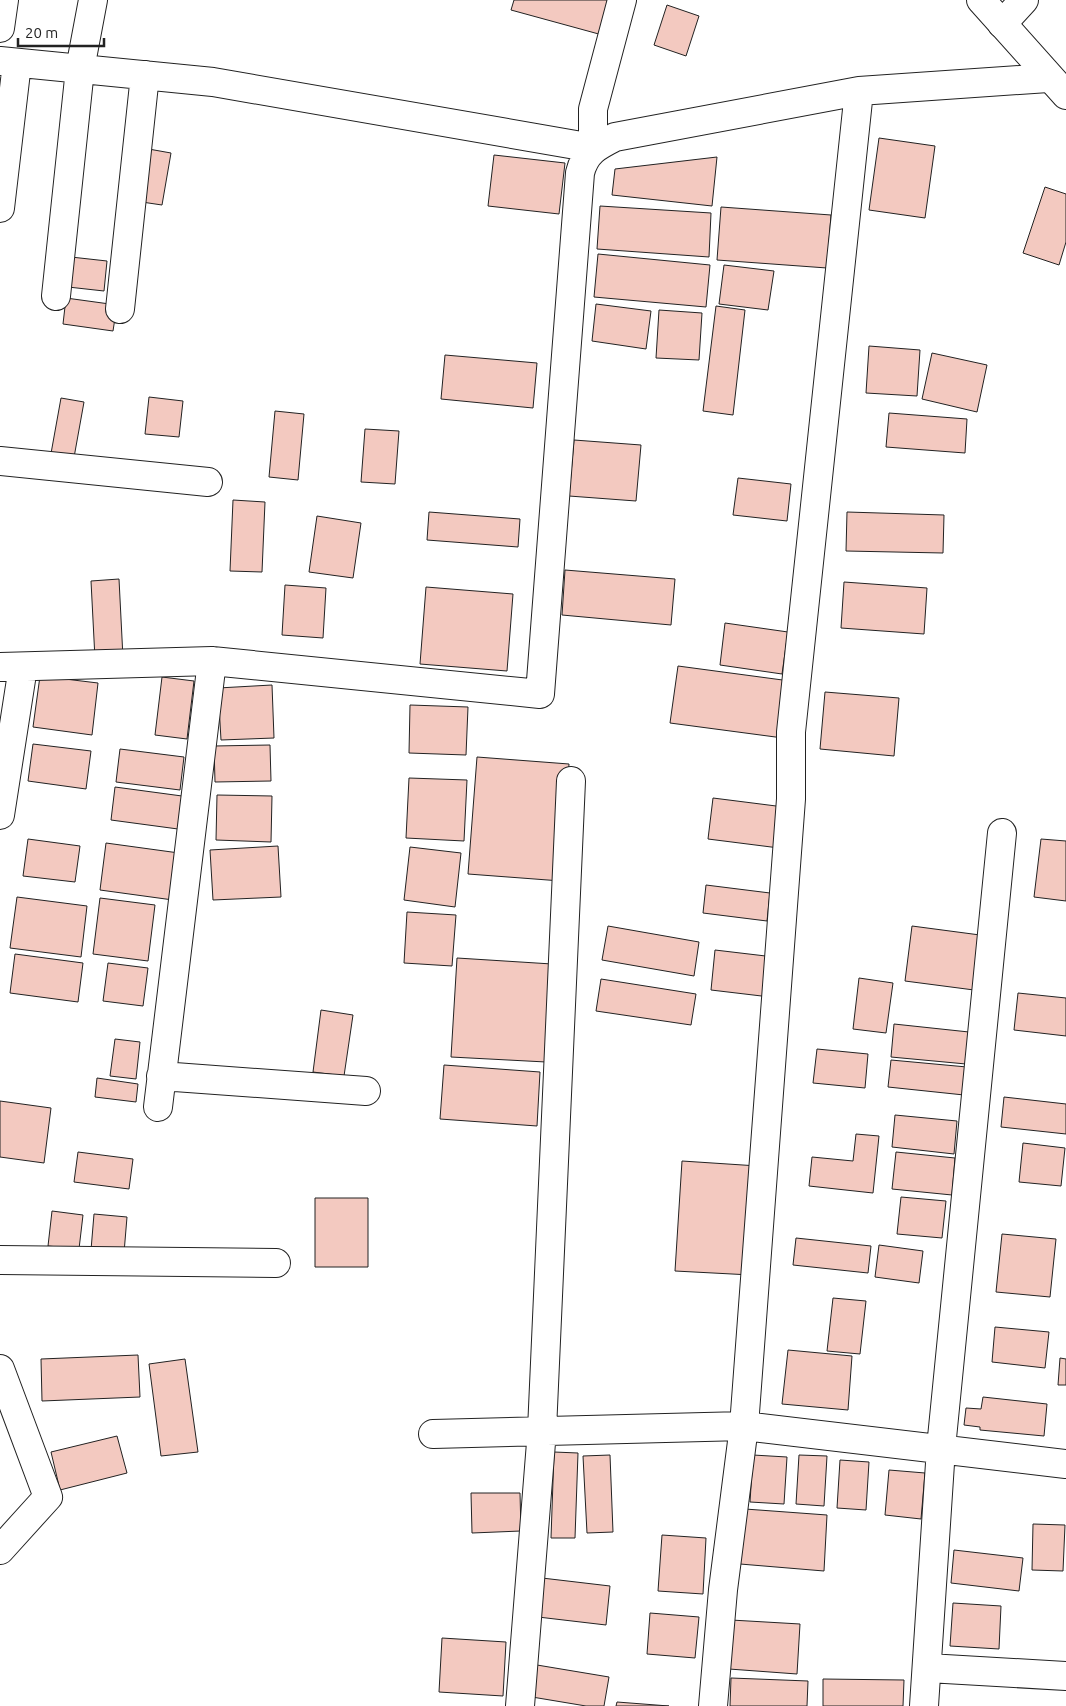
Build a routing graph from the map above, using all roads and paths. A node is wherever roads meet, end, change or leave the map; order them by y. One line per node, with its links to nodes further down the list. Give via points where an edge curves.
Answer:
1 (4, 0): 7 (street)
2 (93, 0): 9 (street)
3 (622, 0): 13 (street, via 593,109)
4 (981, 0): 6 (street)
5 (1022, 1): 6 (street)
6 (1002, 24): 11 (street)
7 (0, 28)
8 (9, 62): 9 (street); 14 (street)
9 (80, 69): 10 (street); 15 (street)
10 (145, 75): 13 (street, via 213,82); 16 (street)
11 (1057, 87): 12 (street)
12 (859, 91): 13 (street, via 615,137); 30 (street, via 790,732 791,799)
13 (593, 148): 19 (street, via 580,173 540,694)
14 (0, 208)
15 (56, 296)
16 (120, 308)
17 (0, 462): 18 (street)
18 (208, 482)
19 (212, 661): 20 (street); 24 (street)
20 (12, 667): 22 (street)
21 (571, 781): 31 (street)
22 (0, 815)
23 (1002, 833): 33 (street)
24 (162, 1076): 25 (street); 26 (street)
25 (366, 1091)
26 (158, 1107)
27 (0, 1260): 28 (street)
28 (276, 1262)
29 (0, 1369): 35 (street, via 48,1498)
30 (744, 1426): 31 (street); 33 (street); 39 (street, via 723,1590)
31 (542, 1430): 32 (street); 38 (street)
32 (434, 1434)
33 (941, 1448): 34 (street); 36 (street)
34 (1066, 1464)
35 (0, 1550)
36 (928, 1668): 37 (street); 40 (street)
37 (1066, 1676)
38 (520, 1706)
39 (713, 1706)
40 (924, 1706)

